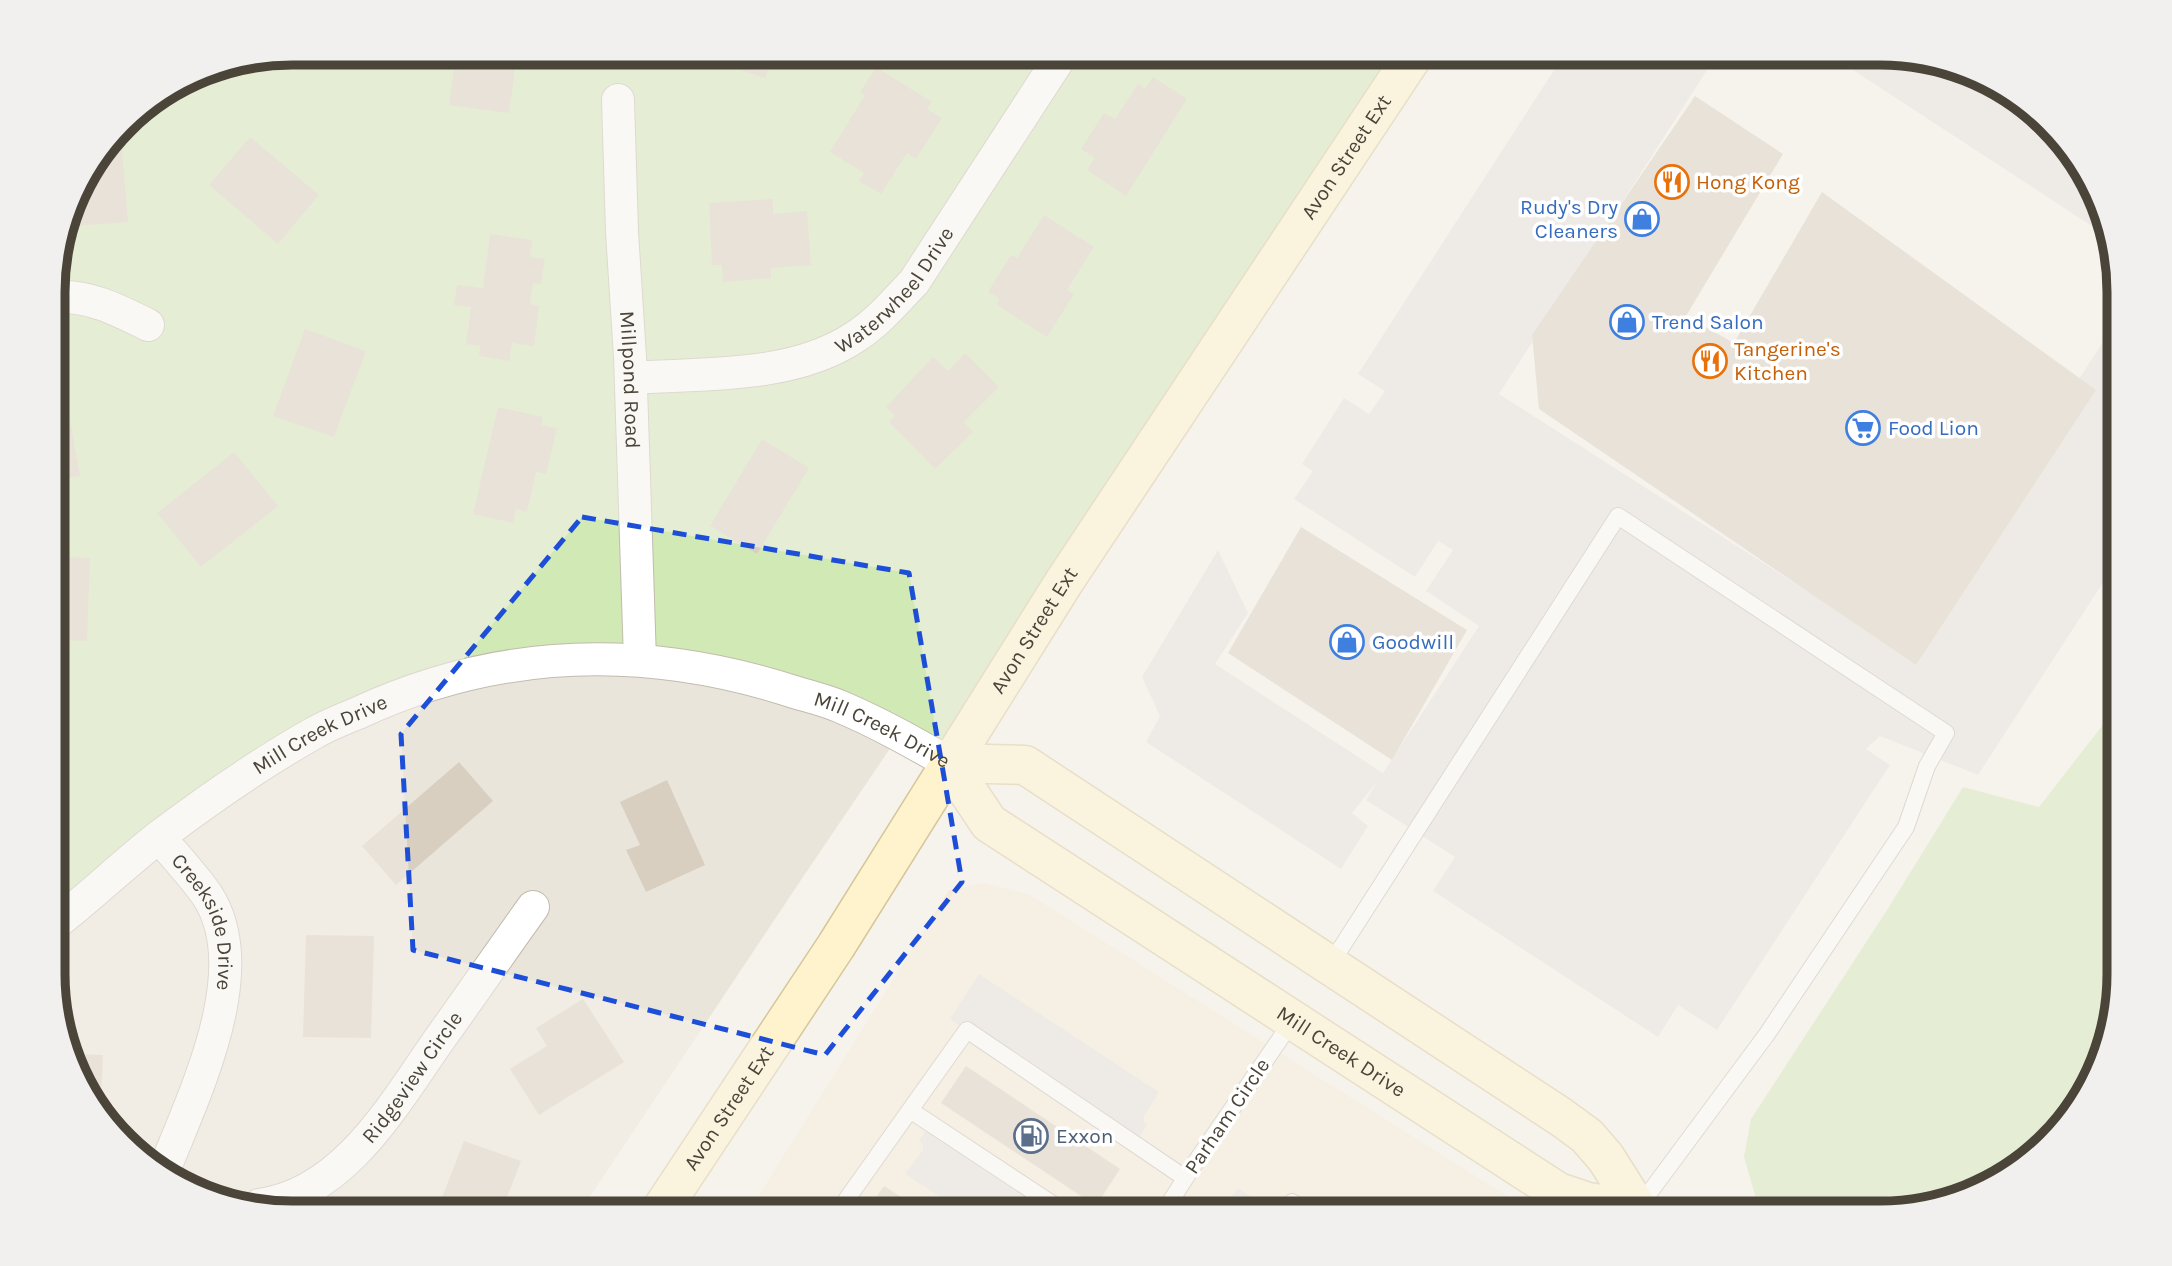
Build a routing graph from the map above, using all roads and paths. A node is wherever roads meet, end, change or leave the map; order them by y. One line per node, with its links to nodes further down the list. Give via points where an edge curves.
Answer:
1 (1055, 65): 6 (street, Waterwheel Drive, via 914,282 854,338 813,358 769,369)
2 (1406, 65): 8 (street, Avon Street Ext)
3 (618, 100): 6 (street, Millpond Road)
4 (65, 297): 5 (street, via 112,307)
5 (148, 325)
6 (631, 378): 7 (street, Millpond Road)
7 (640, 660): 8 (street, Mill Creek Drive, via 760,681 840,706); 9 (street, Mill Creek Drive, via 509,664 396,695 316,732)
8 (949, 763): 12 (street, via 1025,765); 13 (street, Mill Creek Drive, via 989,823); 18 (street, Avon Street Ext, via 836,946)
9 (159, 837): 11 (street, Mill Creek Drive); 15 (street, Creekside Drive, via 208,896 219,923 225,959 222,1006 210,1055)
10 (533, 907): 17 (street, Ridgeview Circle, via 379,1125 344,1162 305,1191)
11 (65, 915)
12 (1330, 965): 23 (street, via 1562,1116 1606,1158); 24 (lane, via 1618,516 1946,733 1927,766 1906,827 1767,1034)
13 (1293, 1020): 16 (lane, Parham Circle); 22 (street, Mill Creek Drive, via 1558,1192)
14 (910, 1110): 16 (lane, via 967,1030); 19 (lane); 20 (lane)
15 (167, 1163)
16 (1185, 1178): 21 (lane, Parham Circle)
17 (280, 1200)
18 (667, 1201)
19 (846, 1201)
20 (1048, 1201)
21 (1171, 1201)
22 (1585, 1201)
23 (1632, 1201)
24 (1647, 1201)

